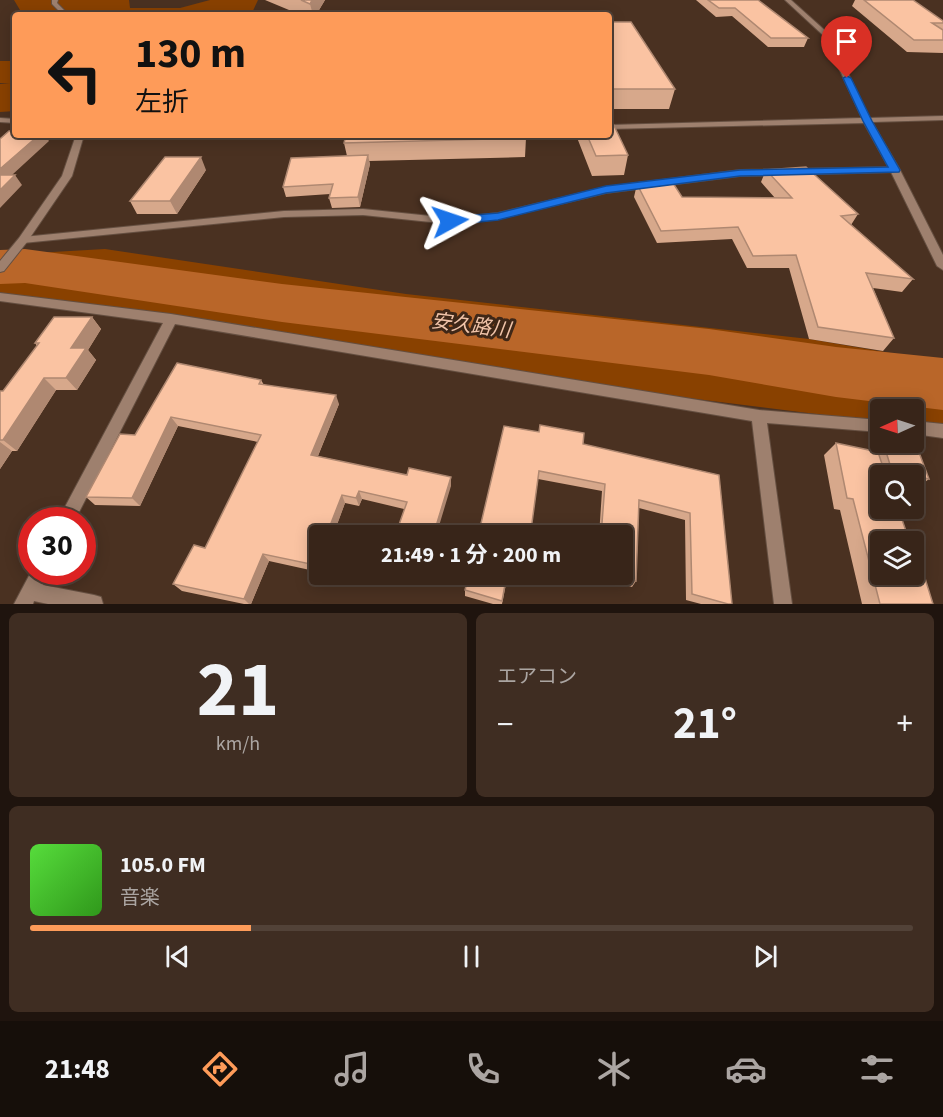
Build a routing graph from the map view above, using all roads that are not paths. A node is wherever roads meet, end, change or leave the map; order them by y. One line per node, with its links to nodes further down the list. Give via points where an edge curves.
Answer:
1 (56, 0): 3 (street, via 54,3)
2 (788, 0): 5 (street, via 827,35)
3 (63, 12)
4 (943, 118): 5 (street)
5 (867, 121): 6 (street); 8 (street)
6 (612, 127)
7 (79, 138): 9 (street, via 67,176)
8 (895, 170): 9 (street, via 740,173 606,190 498,216 450,221 363,213 284,214); 10 (street)
9 (23, 240): 11 (street)
10 (943, 266)
11 (0, 268)
12 (0, 297): 13 (street)
13 (171, 320): 14 (street); 18 (street)
14 (759, 416): 15 (street); 21 (street)
15 (870, 425)
16 (924, 429): 17 (street)
17 (943, 431)
18 (73, 507)
19 (26, 598): 20 (street)
20 (94, 604)
21 (783, 604)

